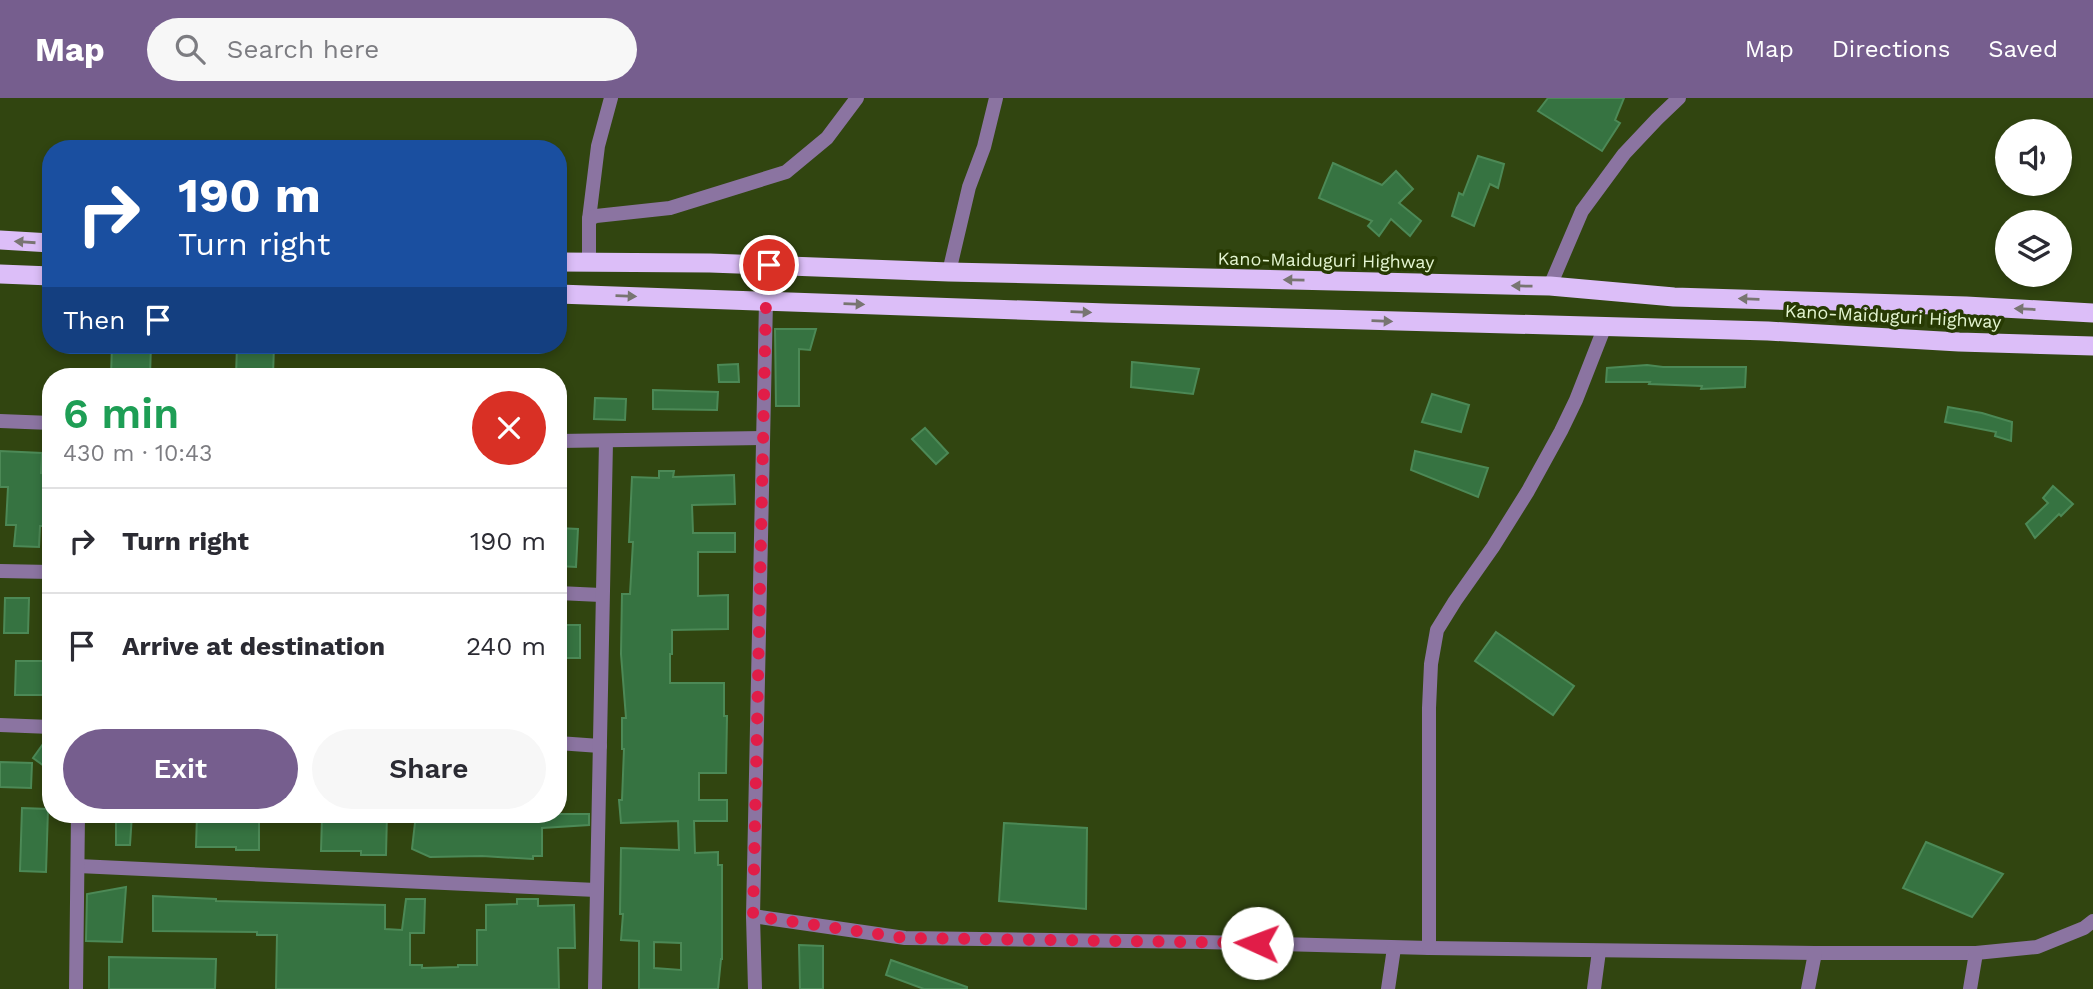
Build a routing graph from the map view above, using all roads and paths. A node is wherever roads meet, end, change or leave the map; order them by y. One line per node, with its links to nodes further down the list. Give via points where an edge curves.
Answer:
1 (611, 98): 5 (street, via 598,146)
2 (857, 98): 5 (street, via 827,138 786,172 670,208)
3 (996, 98): 11 (street)
4 (1679, 98): 14 (street, via 1624,154 1582,211)
5 (589, 219): 9 (street)
6 (0, 240): 7 (highway, one-way to 6)
7 (42, 242)
8 (567, 262): 9 (highway, Kano-Maiduguri Highway)
9 (589, 263): 10 (highway, Kano-Maiduguri Highway)
10 (769, 265): 11 (highway, Kano-Maiduguri Highway); 16 (street)
11 (949, 272): 14 (highway, Kano-Maiduguri Highway, one-way to 11)
12 (0, 274): 13 (highway)
13 (42, 276)
14 (1550, 286): 17 (highway, Kano-Maiduguri Highway, one-way to 14, via 1674,297)
15 (567, 294): 16 (highway, Kano-Maiduguri Highway, one-way to 16)
16 (766, 301): 18 (highway, Kano-Maiduguri Highway, one-way to 18); 22 (street)
17 (2093, 313)
18 (1605, 326): 19 (highway, Kano-Maiduguri Highway); 39 (street, via 1576,400 1528,491 1437,630 1429,708)
19 (2093, 346)
20 (0, 421): 21 (street)
21 (42, 423)
22 (763, 439): 24 (street); 36 (street)
23 (567, 441): 24 (street)
24 (606, 442): 28 (street)
25 (0, 571): 26 (street)
26 (42, 572)
27 (567, 593): 28 (street)
28 (601, 595): 32 (street)
29 (0, 725): 30 (street)
30 (42, 727)
31 (567, 744): 32 (street)
32 (600, 746): 35 (street)
33 (78, 823): 34 (street)
34 (78, 866): 35 (street); 43 (street)
35 (596, 890): 44 (street)
36 (753, 916): 38 (street, via 905,938); 45 (street)
37 (2093, 921): 42 (street, via 2037,947)
38 (1394, 948): 39 (street); 46 (street)
39 (1429, 948): 40 (street)
40 (1599, 951): 41 (street); 47 (street)
41 (1815, 953): 42 (street); 48 (street)
42 (1976, 953): 49 (street)
43 (76, 989)
44 (595, 989)
45 (755, 989)
46 (1388, 989)
47 (1594, 989)
48 (1808, 989)
49 (1970, 989)

